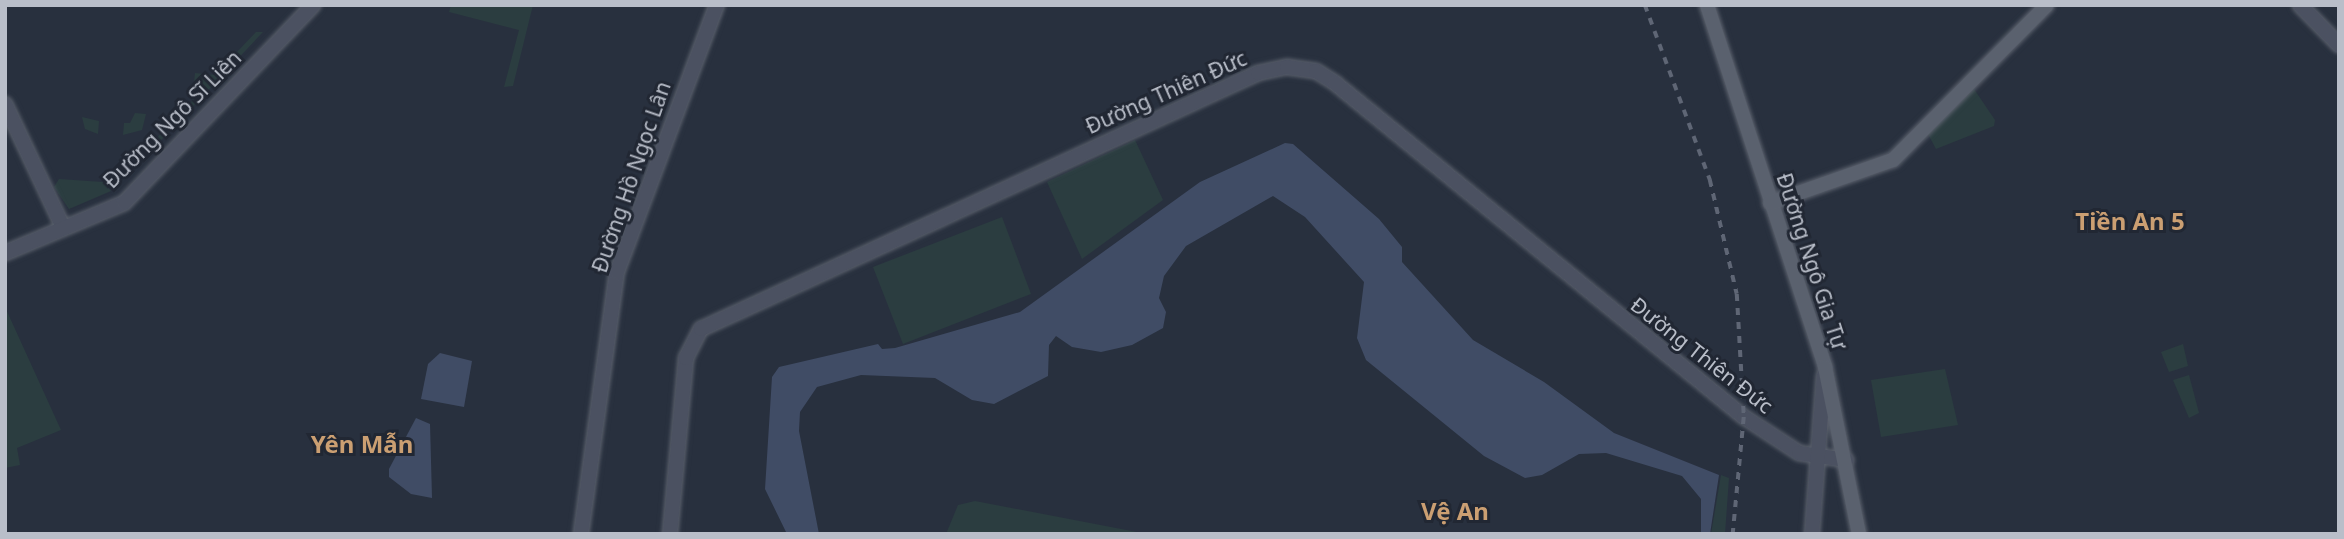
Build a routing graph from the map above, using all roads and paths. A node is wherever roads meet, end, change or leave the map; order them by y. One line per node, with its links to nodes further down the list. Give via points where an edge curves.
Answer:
1 (313, 5): 9 (main road, Đường Ngô Sĩ Liên, via 124,203)
2 (717, 5): 14 (main road, Đường Hồ Ngọc Lân, via 617,272)
3 (1707, 5): 8 (main road, Đường Ngô Gia Tự)
4 (2300, 5): 6 (main road)
5 (2045, 6): 8 (main road, via 1893,160)
6 (2339, 45)
7 (5, 104): 9 (main road)
8 (1770, 203): 11 (main road, Đường Ngô Gia Tự)
9 (63, 227): 10 (main road, Đường Ngô Sĩ Liên)
10 (5, 253)
11 (1825, 367): 12 (main road); 13 (main road, Đường Ngô Gia Tự)
12 (1819, 457): 13 (main road, Đường Thiên Đức); 15 (main road, Đường Thiên Đức, via 1799,453 1744,417 1335,83 1316,71 1287,67 1258,72 701,329 686,358); 16 (main road)
13 (1846, 460): 17 (main road, Đường Ngô Gia Tự)
14 (581, 534)
15 (670, 534)
16 (1812, 534)
17 (1859, 534)

